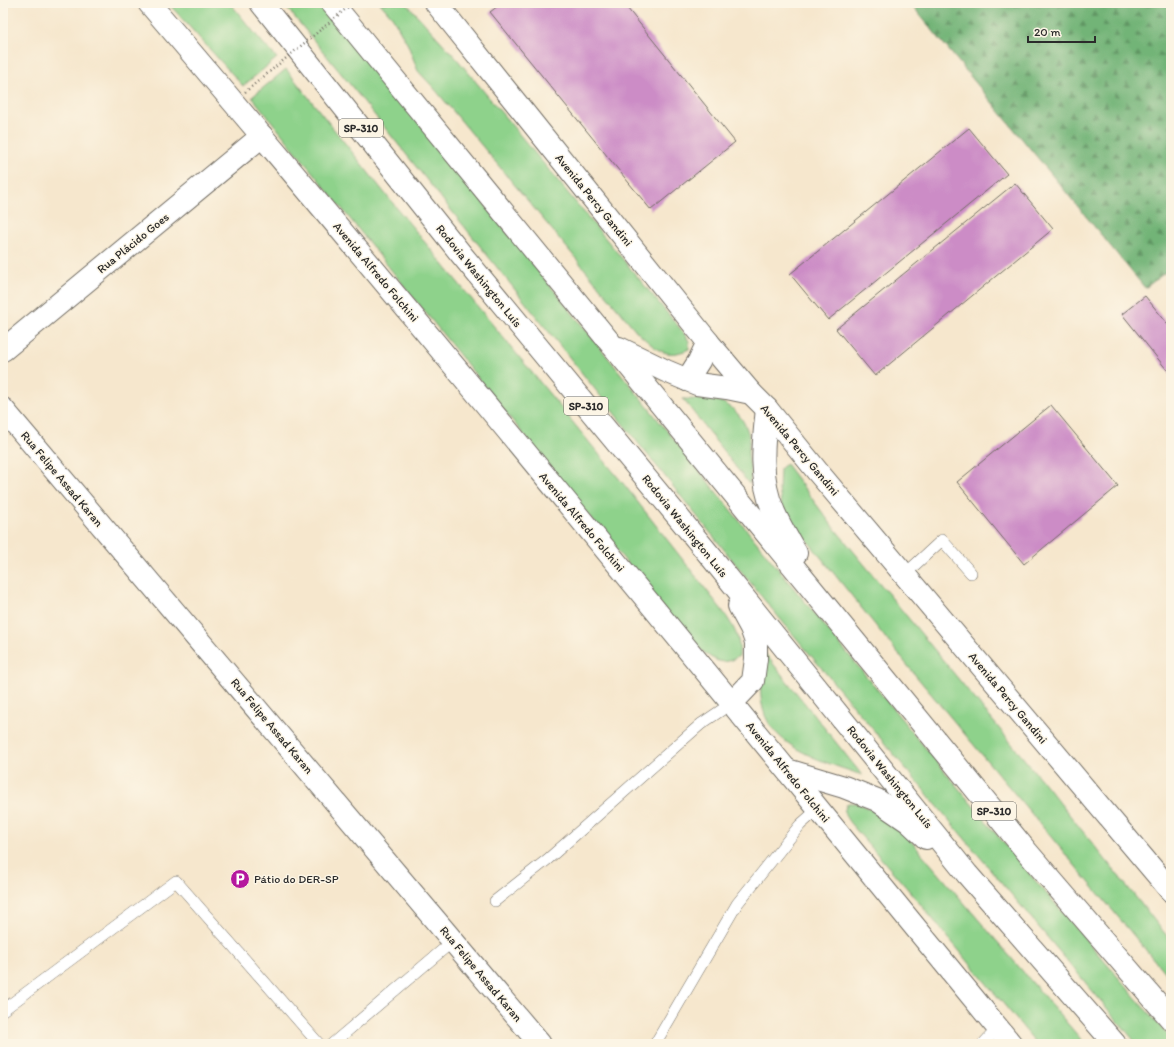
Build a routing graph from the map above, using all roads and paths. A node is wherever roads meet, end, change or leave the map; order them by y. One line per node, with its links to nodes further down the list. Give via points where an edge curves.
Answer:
1 (149, 3): 7 (main road, Avenida Alfredo Folchini)
2 (261, 3): 15 (main road, Rodovia Washington Luís / SP-310, via 460,254)
3 (332, 3): 9 (main road, SP-310)
4 (353, 3): 6 (path, bridge)
5 (440, 4): 8 (main road, Avenida Percy Gandini)
6 (245, 92)
7 (262, 136): 10 (main road, Rua Plácido Goes); 19 (main road, Avenida Alfredo Folchini)
8 (708, 342): 11 (main road); 12 (main road, Avenida Percy Gandini)
9 (612, 345): 11 (main road); 18 (main road, SP-310)
10 (3, 350)
11 (687, 380): 12 (main road)
12 (751, 393): 14 (main road, Avenida Percy Gandini)
13 (3, 409): 25 (main road, Rua Felipe Assad Karan)
14 (767, 409): 17 (main road, Avenida Percy Gandini); 18 (main road, via 763,449 766,490 773,511)
15 (712, 558): 19 (main road, via 751,628 756,642 753,681); 22 (main road, Rodovia Washington Luís / SP-310)
16 (971, 573): 17 (lane, via 942,540)
17 (904, 575): 23 (main road, Avenida Percy Gandini)
18 (821, 599): 27 (main road, SP-310, via 1028,853)
19 (732, 703): 20 (main road, Avenida Alfredo Folchini); 24 (lane, via 701,724 548,859)
20 (787, 770): 21 (main road, Avenida Alfredo Folchini); 22 (main road, via 876,800 908,822)
21 (818, 809): 28 (main road, Avenida Alfredo Folchini); 32 (lane, via 800,825 737,904)
22 (967, 874): 34 (main road, Rodovia Washington Luís / SP-310)
23 (1171, 891)
24 (495, 901)
25 (453, 941): 30 (lane); 31 (main road, Rua Felipe Assad Karan)
26 (3, 1010): 29 (lane, via 176,881)
27 (1171, 1019)
28 (1005, 1036): 33 (lane)
29 (318, 1044)
30 (332, 1044)
31 (540, 1044)
32 (655, 1044)
33 (983, 1044)
34 (1115, 1044)

